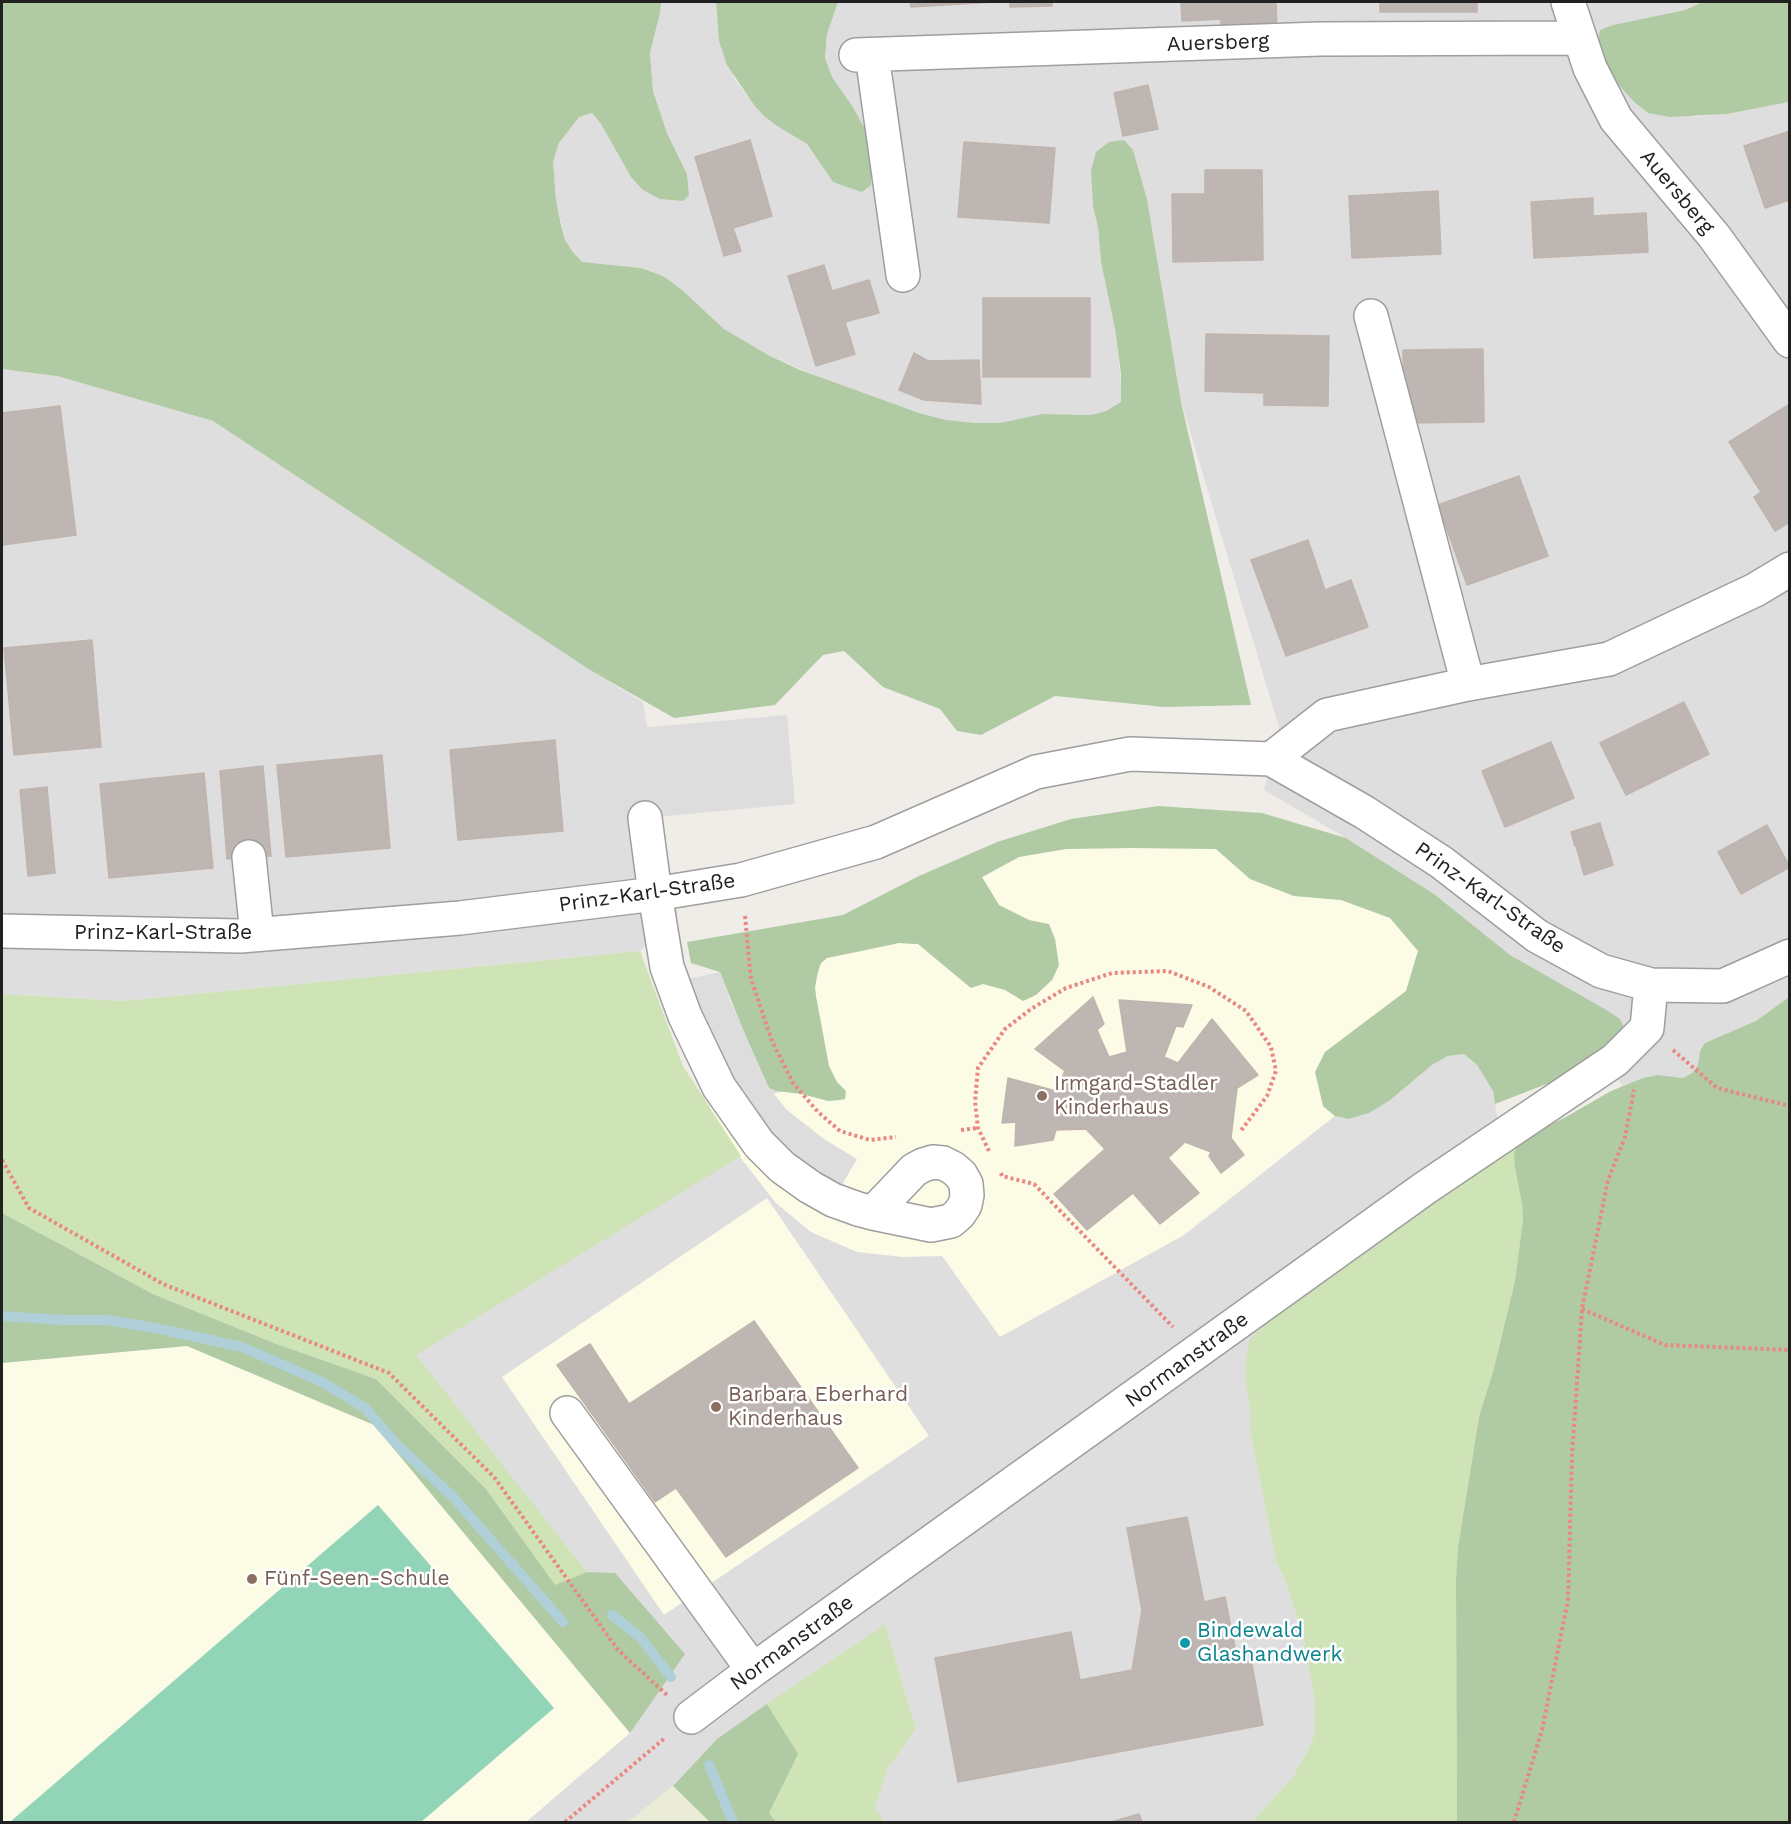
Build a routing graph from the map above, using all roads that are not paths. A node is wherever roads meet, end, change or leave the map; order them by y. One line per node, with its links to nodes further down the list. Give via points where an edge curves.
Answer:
1 (1568, 2): 2 (street, Auersberg)
2 (1579, 35): 3 (street, Auersberg, via 1320,39 864,55); 5 (street, Auersberg, via 1590,68 1616,119 1714,236)
3 (903, 275)
4 (1371, 316): 7 (street)
5 (1790, 341)
6 (1790, 569): 7 (street, via 1755,590 1609,659)
7 (1468, 684): 8 (street, via 1327,715)
8 (1271, 759): 11 (street, Prinz-Karl-Straße, via 1130,754 1036,772 876,842 741,880); 15 (street, Prinz-Karl-Straße, via 1442,862 1537,936 1601,971)
9 (645, 818): 11 (street)
10 (249, 857): 13 (street)
11 (655, 894): 13 (street, Prinz-Karl-Straße, via 460,918); 16 (street, via 667,967 719,1087 759,1144 782,1167 833,1200)
12 (2, 931): 13 (street, Prinz-Karl-Straße)
13 (257, 934)
14 (1790, 956): 15 (street, Prinz-Karl-Straße, via 1723,986)
15 (1651, 985): 18 (street, Normanstraße, via 1647,1028 1615,1060 1425,1188)
16 (873, 1213)
17 (567, 1413): 18 (street)
18 (753, 1670): 19 (street, Normanstraße)
19 (691, 1717)

